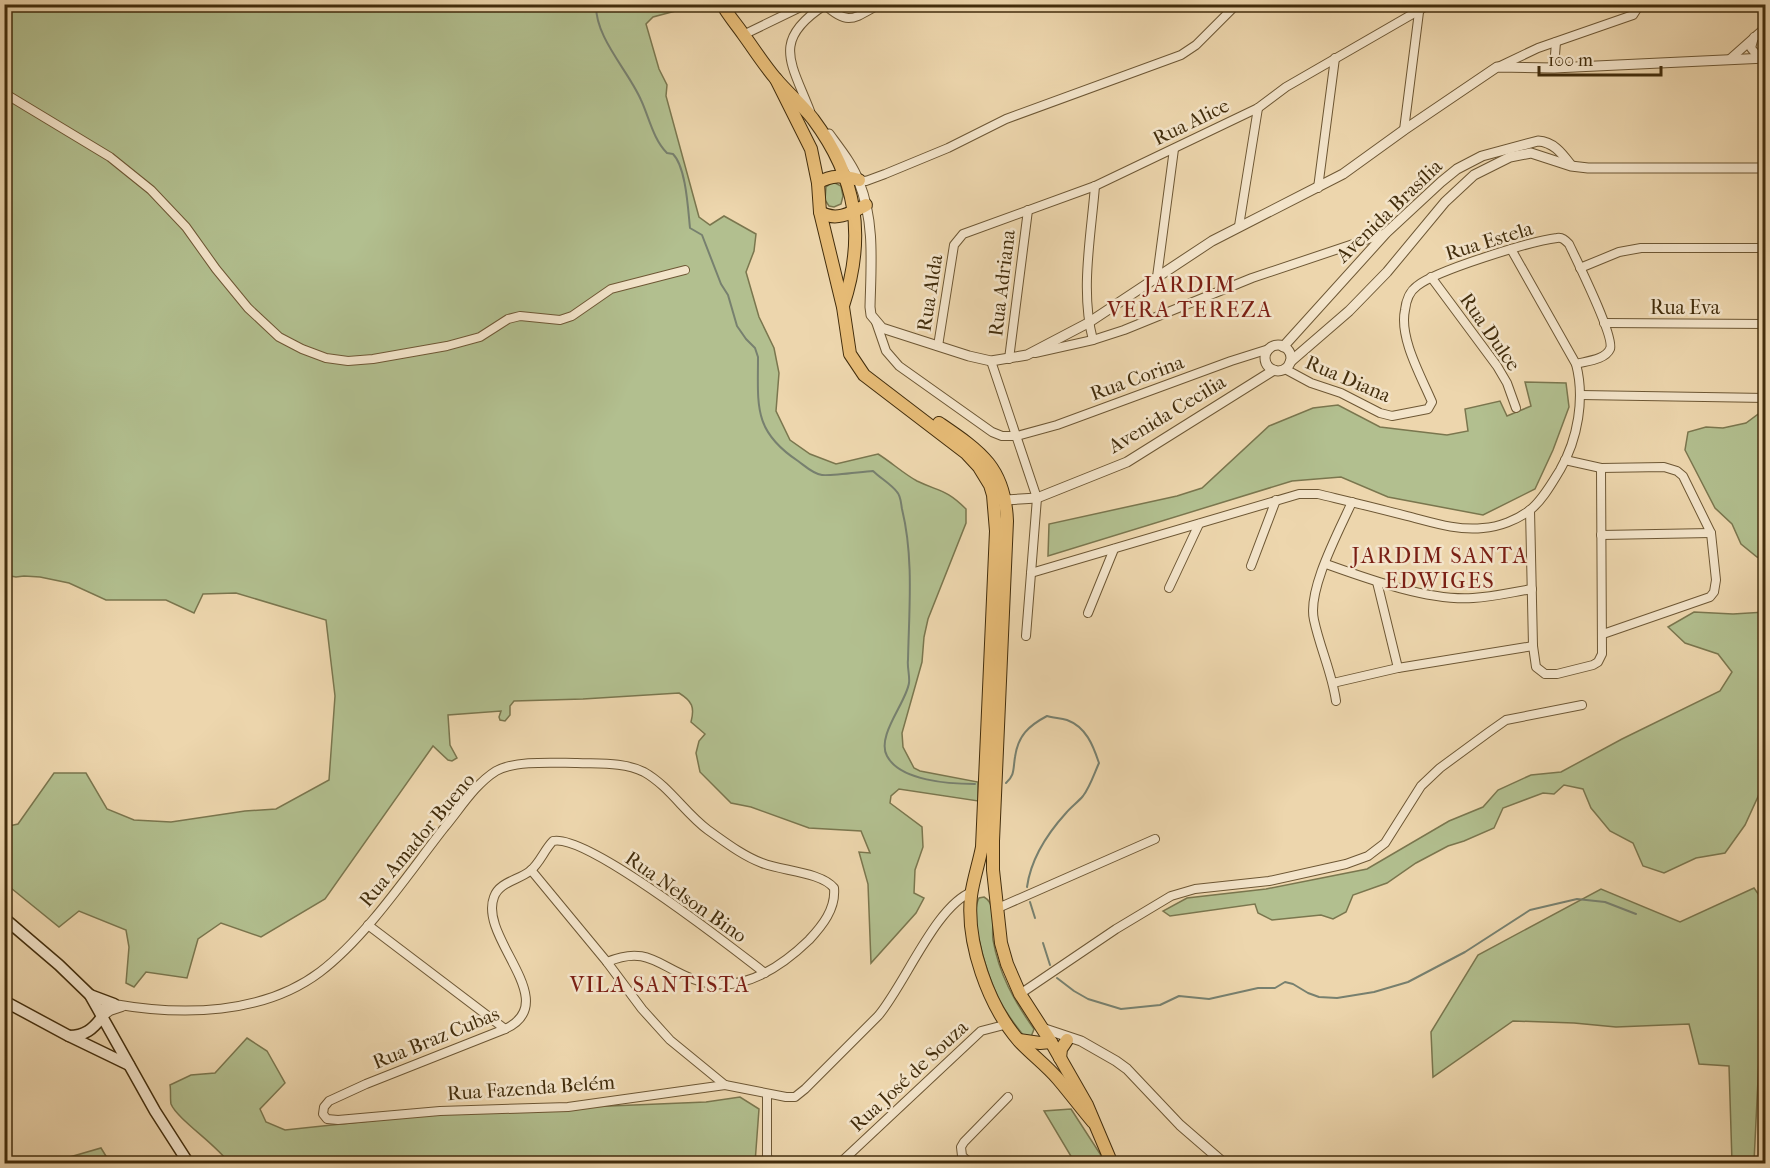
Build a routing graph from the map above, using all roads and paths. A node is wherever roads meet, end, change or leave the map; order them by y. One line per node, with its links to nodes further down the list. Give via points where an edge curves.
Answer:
1 (722, 4): 10 (main road)
2 (807, 4): 10 (street)
3 (880, 4): 7 (street, via 848,19)
4 (1237, 4): 28 (street, via 1181,55 1006,119 885,174)
5 (1430, 4): 8 (street, Rua Alice)
6 (1640, 4): 12 (street, via 1633,15)
7 (824, 5): 21 (street, via 795,30 789,46 789,58)
8 (1419, 12): 13 (street, Rua Alice); 22 (street)
9 (1766, 27): 11 (street)
10 (743, 35): 18 (main road)
11 (1754, 37): 14 (street); 15 (street, via 1751,48)
12 (1556, 42): 16 (street); 17 (street)
13 (1335, 58): 20 (street, Rua Alice); 31 (street)
14 (1730, 58): 15 (street); 17 (street)
15 (1764, 60)
16 (1497, 67): 17 (street); 22 (street)
17 (1554, 68)
18 (776, 79): 21 (main road); 29 (main road, via 811,149)
19 (4, 93): 42 (street, via 110,157 151,190 186,227 248,308 279,337 326,358 373,359 447,345 480,337 520,316 560,320 611,289)
20 (1258, 108): 24 (street, Rua Alice); 36 (street)
21 (813, 120): 27 (main road); 28 (street, via 830,135)
22 (1404, 130): 31 (street)
23 (1529, 148): 25 (street); 25 (street, Avenida Brasília, via 1546,142); 37 (street, Avenida Brasília, via 1482,156 1457,170); 58 (street, Avenida Brasília, via 1474,175 1459,188 1379,280)
24 (1174, 149): 30 (street, Rua Alice); 43 (street)
25 (1571, 166): 26 (street)
26 (1766, 168)
27 (845, 177): 28 (main road); 29 (main road, via 831,177); 34 (main road)
28 (859, 180): 32 (street)
29 (818, 183): 35 (main road)
30 (1095, 186): 33 (street, Rua Alice); 47 (street)
31 (1318, 188): 36 (street)
32 (866, 205): 34 (main road); 46 (street, via 871,236 870,307)
33 (1028, 210): 38 (street, Rua Alice, via 963,234); 55 (street, Rua Adriana)
34 (854, 212): 35 (main road, via 834,217); 45 (main road, via 853,264)
35 (820, 213): 45 (main road)
36 (1239, 226): 43 (street)
37 (1386, 233): 50 (street, via 1252,278); 52 (street, Avenida Brasília)
38 (954, 245): 51 (street, Rua Alda)
39 (1766, 248): 41 (street, via 1641,248 1619,252)
40 (1511, 249): 41 (street, Rua Estela, via 1557,238 1565,240); 44 (street, Rua Estela); 57 (street)
41 (1580, 268): 48 (street)
42 (685, 270)
43 (1157, 277): 47 (street)
44 (1431, 277): 58 (street, Rua Diana, via 1410,294 1403,323 1413,360 1432,402 1428,409 1392,416 1380,413 1311,383); 62 (street, Rua Dulce, via 1497,366)
45 (843, 307): 63 (main road, via 850,354 859,369)
46 (876, 322): 51 (street); 64 (street, via 886,351 899,366 992,432)
47 (1088, 323): 50 (street); 54 (street)
48 (1604, 323): 49 (street, Rua Eva); 57 (street, via 1610,350 1604,356)
49 (1766, 324)
50 (1093, 340): 54 (street)
51 (938, 346): 56 (street)
52 (1282, 347): 53 (street); 58 (street, via 1288,351)
53 (1269, 349): 59 (street, via 1265,361); 64 (street, Rua Corina)
54 (1028, 355): 55 (street)
55 (1009, 359): 56 (street)
56 (991, 361): 64 (street)
57 (1576, 364): 60 (street)
58 (1287, 366): 59 (street)
59 (1274, 370): 67 (street, Avenida Cecilia, via 1127,462)
60 (1581, 395): 61 (street); 65 (street)
61 (1766, 398)
62 (1516, 408)
63 (911, 410): 68 (main road, via 938,423 981,454 992,466); 92 (main road, via 974,462 993,495 996,531 982,847)
64 (1017, 436): 67 (street)
65 (1565, 460): 66 (street); 71 (street)
66 (1601, 468): 73 (street, via 1664,467 1677,471); 74 (street)
67 (1037, 498): 68 (street, Avenida Cecilia); 78 (street)
68 (1006, 500): 93 (main road, via 993,841)
69 (1276, 500): 70 (street, via 1318,494); 72 (street); 77 (street)
70 (1352, 502): 71 (street, via 1448,526 1482,529 1502,525); 76 (street)
71 (1530, 510): 81 (street)
72 (1199, 524): 75 (street); 80 (street)
73 (1711, 533): 74 (street); 83 (street, via 1716,580 1710,597)
74 (1602, 535): 83 (street)
75 (1114, 549): 78 (street); 82 (street)
76 (1326, 564): 79 (street); 87 (street, via 1315,586 1312,604)
77 (1251, 566)
78 (1031, 573): 84 (street)
79 (1377, 582): 81 (street, via 1446,598); 86 (street)
80 (1169, 588)
81 (1532, 589): 85 (street)
82 (1088, 613)
83 (1603, 634): 85 (street, via 1598,662 1557,674 1545,674 1536,667)
84 (1026, 636)
85 (1533, 646): 86 (street)
86 (1398, 668): 87 (street)
87 (1333, 682): 88 (street)
88 (1336, 701)
89 (1582, 705): 98 (street, via 1506,720 1421,786 1385,843 1368,855 1346,864 1269,881 1196,889 1171,896)
90 (1155, 839): 93 (street)
91 (531, 870): 96 (street); 97 (street, Rua Nelson Bino, via 553,841 577,845 644,882); 105 (street, Rua Braz Cubas, via 497,890 491,911 526,999 520,1020)
92 (972, 892): 93 (main road, via 985,889); 103 (main road, via 971,924 978,961); 114 (street, via 950,909 909,966 889,1003 818,1077 795,1097)
93 (997, 902): 98 (main road, via 1001,943)
94 (4, 918): 99 (main road)
95 (368, 925): 97 (street, Rua Amador Bueno, via 474,790 497,771 550,762 616,765 633,768 653,779 706,829 747,856 772,867 825,880 834,888 828,916 815,933 800,949); 101 (street, Rua Amador Bueno, via 320,972 283,993 217,1009 177,1011); 105 (street)
96 (607, 962): 97 (street, Rua Amador Bueno, via 621,956 647,957 710,984 729,985); 113 (street, via 670,1040)
97 (765, 973)
98 (1020, 994): 104 (main road)
99 (90, 995): 101 (main road); 102 (main road)
100 (4, 1001): 106 (main road)
101 (120, 1005): 102 (street)
102 (101, 1014): 106 (main road, via 93,1029); 112 (main road)
103 (1008, 1024): 108 (main road); 120 (street, Rua José de Souza, via 981,1031)
104 (1042, 1028): 108 (main road, via 1037,1036); 109 (street); 110 (main road)
105 (505, 1029): 116 (street, Rua Braz Cubas, via 329,1101 323,1113 327,1119)
106 (69, 1036): 112 (main road)
107 (1066, 1040): 109 (street); 110 (street); 111 (main road)
108 (1024, 1041): 110 (main road); 117 (main road)
109 (1081, 1041): 123 (street, via 1127,1069 1180,1125)
110 (1051, 1042): 111 (main road)
111 (1060, 1058): 117 (main road)
112 (129, 1065): 118 (main road)
113 (725, 1085): 114 (street); 116 (street, Rua Fazenda Belém, via 568,1107 440,1111)
114 (767, 1094): 119 (street, via 767,1156)
115 (1008, 1097): 121 (street, via 961,1147 962,1156)
116 (338, 1120)
117 (1093, 1122): 122 (main road)
118 (189, 1164)
119 (771, 1164)
120 (839, 1164)
121 (971, 1164)
122 (1112, 1164)
123 (1225, 1164)

